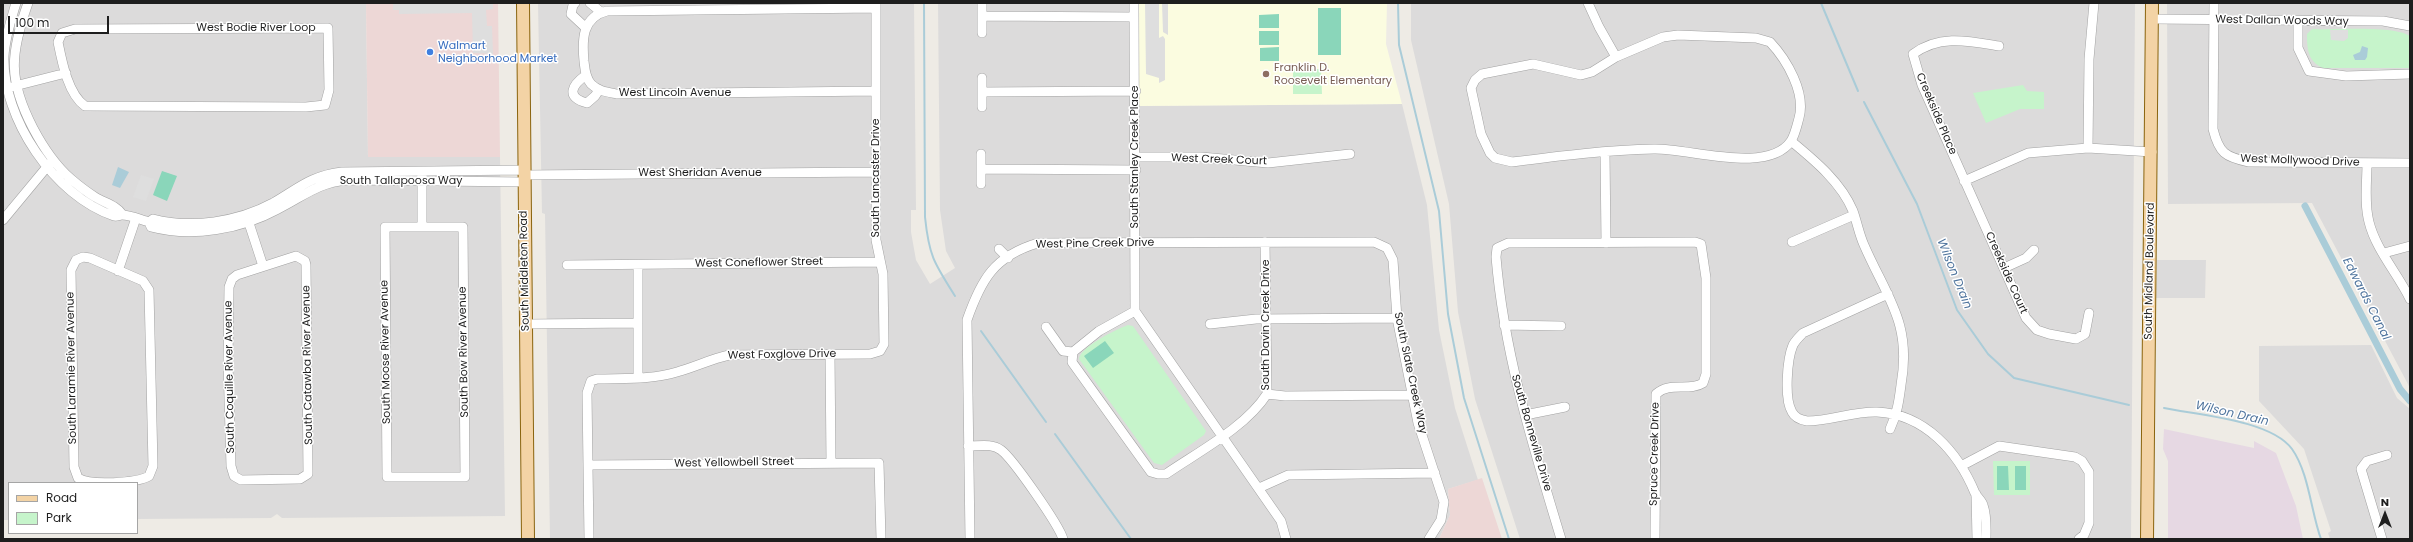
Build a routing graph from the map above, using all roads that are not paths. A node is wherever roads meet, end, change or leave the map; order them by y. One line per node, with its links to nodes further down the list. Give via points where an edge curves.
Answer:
1 (16, 3): 28 (street, South Tallapoosa Way, via 4,57)
2 (28, 3): 28 (street, South Tallapoosa Way, via 18,32)
3 (523, 3): 48 (main road, South Middleton Road)
4 (576, 3): 20 (street, via 571,14)
5 (590, 3): 13 (street)
6 (982, 3): 14 (street)
7 (1134, 3): 15 (street, South Stanley Creek Place)
8 (1588, 3): 23 (street)
9 (2094, 3): 35 (street, via 2089,67)
10 (2152, 3): 16 (main road, South Midland Boulevard)
11 (2214, 3): 17 (street, West Mollywood Drive)
12 (876, 6): 13 (street); 30 (street, South Lancaster Drive)
13 (601, 12): 20 (street, via 591,19)
14 (982, 16): 15 (street); 21 (street)
15 (1134, 17): 32 (street, South Stanley Creek Place)
16 (2153, 19): 17 (street, West Dallan Woods Way); 37 (main road, South Midland Boulevard)
17 (2214, 20): 18 (street, West Dallan Woods Way); 42 (street, West Mollywood Drive, via 2213,129 2216,143 2222,152 2232,158 2249,162)
18 (2298, 21): 19 (street, West Dallan Woods Way, via 2383,21); 25 (street, via 2298,48 2309,72 2346,76)
19 (2410, 26)
20 (586, 28): 26 (street, via 582,45)
21 (982, 33)
22 (1999, 46): 49 (street, Creekside Place, via 1956,39 1941,40 1913,54 1922,85)
23 (1616, 57): 34 (street, via 1663,37 1678,35 1766,39 1776,48 1797,88 1801,110); 36 (street, via 1592,72 1581,75 1533,64 1513,66 1482,74 1471,88 1481,134 1490,154 1495,158 1512,162)
24 (66, 73): 24 (street, West Bodie River Loop, via 58,42 62,33 75,29 328,28 329,90 325,105 85,106 78,102); 28 (street)
25 (2410, 74)
26 (586, 75): 29 (street); 29 (street, via 573,88 577,100 587,103)
27 (982, 78): 31 (street)
28 (9, 87): 41 (street, South Tallapoosa Way, via 17,120 29,142)
29 (599, 90): 30 (street, West Lincoln Avenue, via 617,94)
30 (876, 91): 46 (street, South Lancaster Drive)
31 (982, 92): 32 (street); 33 (street)
32 (1136, 92): 40 (street, South Stanley Creek Place)
33 (982, 107)
34 (1792, 140): 36 (street, via 1783,149 1754,159 1655,149); 52 (street, via 1819,164 1844,194)
35 (2088, 148): 37 (street); 49 (street, via 2028,153)
36 (1605, 152): 60 (street)
37 (2152, 152): 118 (main road, South Midland Boulevard)
38 (981, 154): 44 (street)
39 (1350, 154): 40 (street, West Creek Court, via 1268,162 1201,157)
40 (1136, 157): 45 (street, South Stanley Creek Place)
41 (50, 163): 53 (street, South Tallapoosa Way, via 62,183 78,196 115,216); 55 (street)
42 (2367, 163): 43 (street, West Mollywood Drive); 65 (street, via 2369,223)
43 (2410, 163)
44 (981, 169): 45 (street); 50 (street)
45 (1136, 170): 59 (street, South Stanley Creek Place)
46 (876, 172): 48 (street, West Sheridan Avenue); 67 (street, South Lancaster Drive, via 876,240)
47 (422, 175): 48 (street, South Tallapoosa Way); 54 (street, South Tallapoosa Way, via 353,171 327,174 316,177); 56 (street)
48 (524, 176): 80 (main road, South Middleton Road)
49 (1964, 181): 51 (street, Creekside Place)
50 (981, 184)
51 (1978, 211): 71 (street, Creekside Court)
52 (1854, 215): 58 (street); 73 (street, via 1863,244)
53 (136, 218): 54 (street, South Tallapoosa Way, via 149,222 153,220 191,223); 72 (street)
54 (247, 218): 70 (street)
55 (3, 220)
56 (422, 227): 103 (street, South Bow River Avenue, via 463,227); 103 (street, South Moose River Avenue, via 385,227 387,477)
57 (1265, 242): 59 (street, West Pine Creek Drive); 62 (street, West Pine Creek Drive, via 1374,242); 78 (street, South Davin Creek Drive)
58 (1792, 242)
59 (1135, 243): 66 (street, West Pine Creek Drive, via 1038,243 1027,246); 75 (street, South Stanley Creek Place)
60 (1606, 243): 82 (street, via 1508,243 1497,248); 114 (street, Spruce Creek Drive, via 1701,244 1706,278 1706,374 1703,383 1698,386 1663,388 1656,394)
61 (2410, 246): 65 (street)
62 (1387, 248): 77 (street, South Slate Creek Way, via 1393,260)
63 (999, 249): 66 (street)
64 (2034, 250): 71 (street, via 2026,258)
65 (2384, 253): 74 (street)
66 (1008, 258): 96 (street, West Pine Creek Drive, via 994,266 978,288 968,320)
67 (880, 262): 69 (street, West Coneflower Street); 85 (street, South Lancaster Drive, via 883,274 884,344)
68 (567, 265): 69 (street, West Coneflower Street)
69 (638, 265): 79 (street)
70 (263, 266): 102 (street, South Coquille River Avenue, via 237,275 229,287 228,364 231,466); 102 (street, South Catawba River Avenue, via 291,257 301,258 306,265 308,474 300,479 241,480)
71 (2004, 268): 76 (street, Creekside Court, via 2026,318 2037,330 2081,338 2087,330)
72 (118, 270): 72 (street, South Laramie River Avenue, via 147,285 149,290 153,466 149,476 137,481 88,482 78,478 74,467 71,270 76,260 90,258)
73 (1888, 294): 93 (street, via 1900,320 1904,345 1904,368); 93 (street, via 1803,333 1791,350 1788,397 1792,412 1801,420 1816,421 1867,412)
74 (2410, 299)
75 (1135, 311): 86 (street, via 1099,331); 95 (street)
76 (2089, 313)
77 (1397, 318): 78 (street); 90 (street, South Slate Creek Way)
78 (1266, 319): 81 (street); 89 (street, South Davin Creek Drive)
79 (638, 323): 80 (street); 88 (street)
80 (526, 324): 106 (main road, South Middleton Road)
81 (1210, 324)
82 (1504, 326): 83 (street); 92 (street, South Bonneville Drive, via 1516,387)
83 (1561, 326)
84 (1046, 327): 86 (street, via 1063,351)
85 (880, 351): 87 (street, West Foxglove Drive, via 870,354)
86 (1073, 352): 95 (street, via 1072,362 1151,472 1166,474)
87 (830, 354): 88 (street, West Foxglove Drive, via 729,355 678,372); 98 (street)
88 (638, 378): 99 (street, West Foxglove Drive, via 591,381 587,393)
89 (1267, 394): 90 (street); 95 (street, South Davin Creek Drive, via 1259,407)
90 (1412, 395): 101 (street, South Slate Creek Way, via 1418,423)
91 (1565, 407): 92 (street)
92 (1525, 415): 113 (street, South Bonneville Drive)
93 (1896, 415): 94 (street); 100 (street, via 1931,431 1946,444)
94 (1890, 429)
95 (1222, 435): 104 (street)
96 (968, 446): 109 (street, West Pine Creek Drive); 110 (street, via 993,446 1001,450 1016,468)
97 (2387, 455): 119 (street, via 2367,461 2361,469)
98 (831, 462): 99 (street, West Yellowbell Street); 108 (street, West Yellowbell Street, via 879,463)
99 (588, 465): 107 (street)
100 (1963, 465): 105 (street); 117 (street, via 1991,449 2008,446 2082,460 2089,472 2089,523 2084,535)
101 (1435, 473): 104 (street, via 1288,475); 112 (street, South Slate Creek Way, via 1444,502 1442,520)
102 (234, 476)
103 (465, 477)
104 (1259, 488): 111 (street, via 1281,521)
105 (1976, 494): 115 (street); 116 (street, via 1983,504)
106 (528, 539)
107 (589, 539)
108 (881, 539)
109 (970, 539)
110 (1063, 539)
111 (1286, 539)
112 (1429, 539)
113 (1561, 539)
114 (1655, 539)
115 (1977, 539)
116 (1986, 539)
117 (2079, 539)
118 (2147, 539)
119 (2382, 539)

